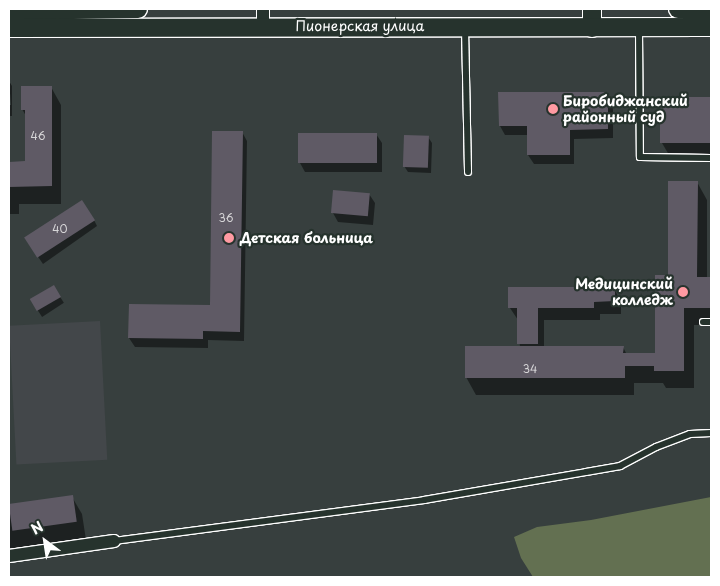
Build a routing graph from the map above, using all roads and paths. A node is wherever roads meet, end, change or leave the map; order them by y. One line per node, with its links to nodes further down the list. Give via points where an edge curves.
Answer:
1 (138, 9): 5 (main road)
2 (592, 9): 10 (main road)
3 (678, 9): 4 (main road)
4 (711, 9)
5 (9, 11)
6 (263, 18): 7 (main road, Пионерская улица); 9 (main road, Пионерская улица)
7 (465, 27): 10 (main road, Пионерская улица); 13 (lane)
8 (711, 27): 11 (main road, Пионерская улица)
9 (9, 28)
10 (592, 28): 11 (main road, Пионерская улица)
11 (639, 28): 12 (lane, via 640,157)
12 (711, 158)
13 (468, 172)
14 (703, 322): 15 (lane)
15 (711, 322)
16 (711, 433): 17 (lane, via 690,434 620,466 424,500)
17 (114, 541): 18 (street)
18 (9, 556)

